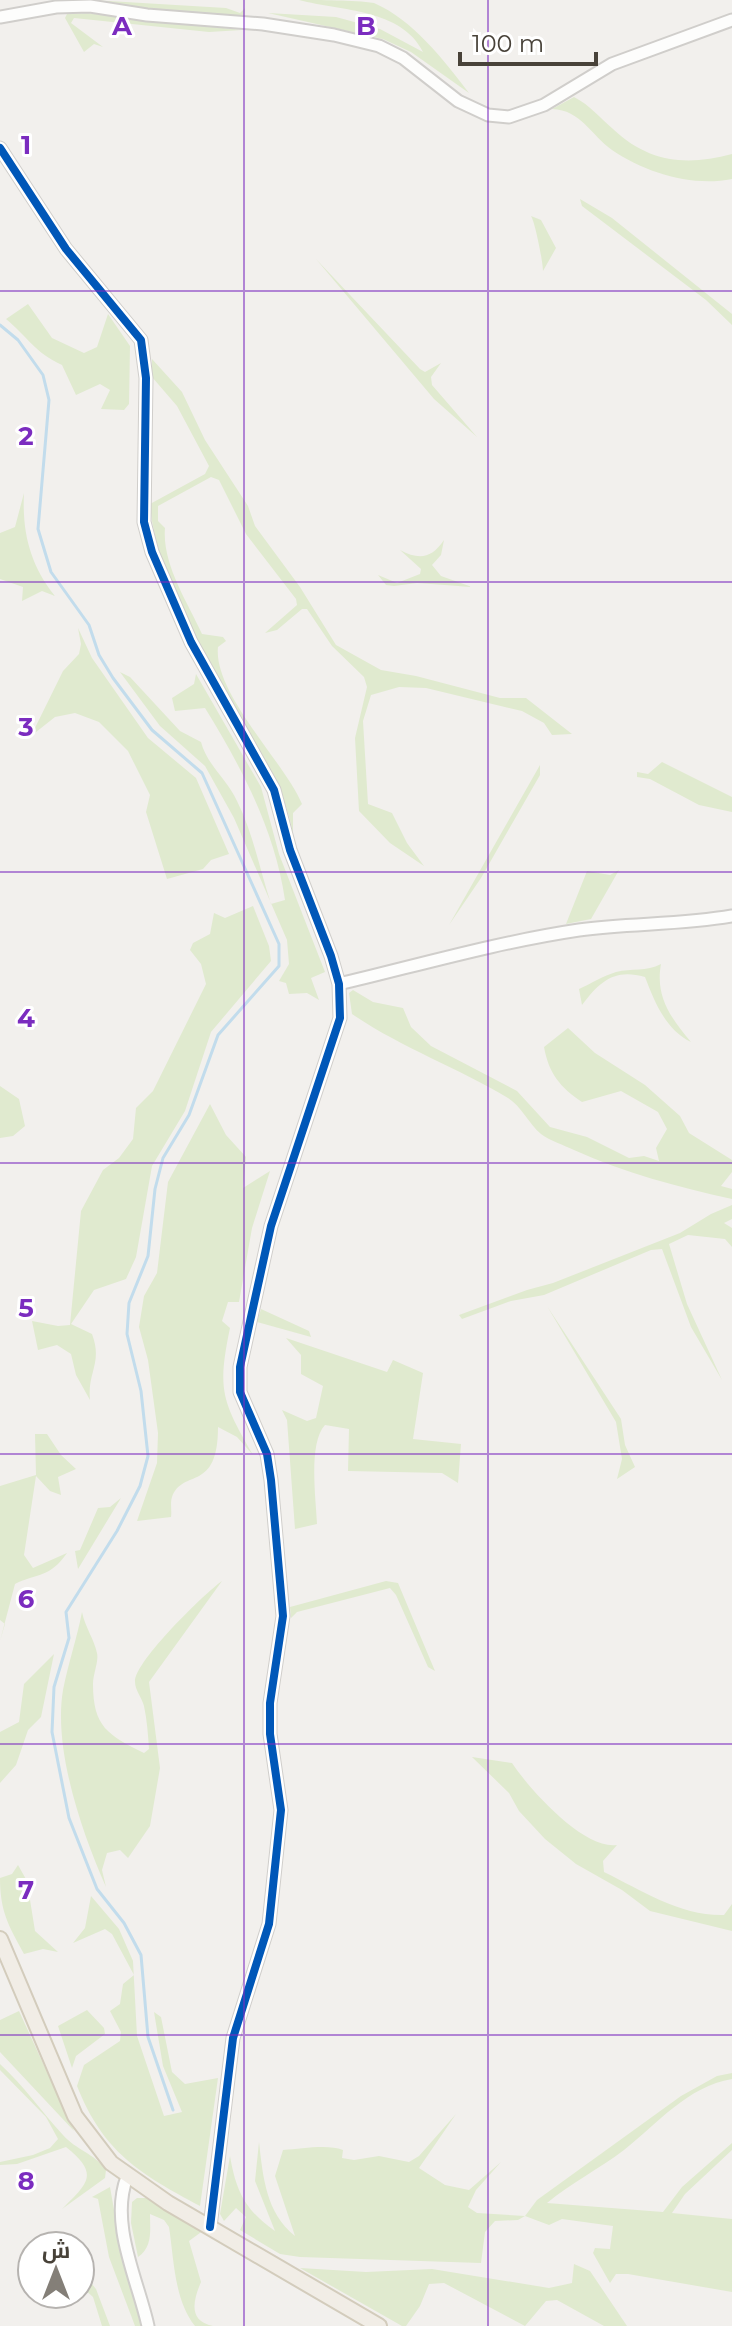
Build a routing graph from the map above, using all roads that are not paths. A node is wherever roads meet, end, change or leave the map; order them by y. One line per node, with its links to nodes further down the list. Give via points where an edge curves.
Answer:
1 (0, 17): 2 (street, via 90,6 334,35 379,46 458,101 488,115 509,117 544,105 612,64)
2 (732, 20)
3 (0, 148): 5 (street, via 66,249 141,340 146,378 144,522 152,552 191,642 274,790)
4 (732, 916): 5 (street, via 578,930)
5 (339, 984): 8 (street, via 340,1018 271,1226 240,1367 240,1392 267,1454 271,1480 283,1616 270,1734 281,1810 269,1924 233,2038)
6 (0, 1939): 7 (main road, via 75,2116 94,2145)
7 (127, 2177): 8 (main road); 9 (street, via 122,2202 125,2240)
8 (210, 2227): 10 (main road)
9 (148, 2326)
10 (379, 2326)

